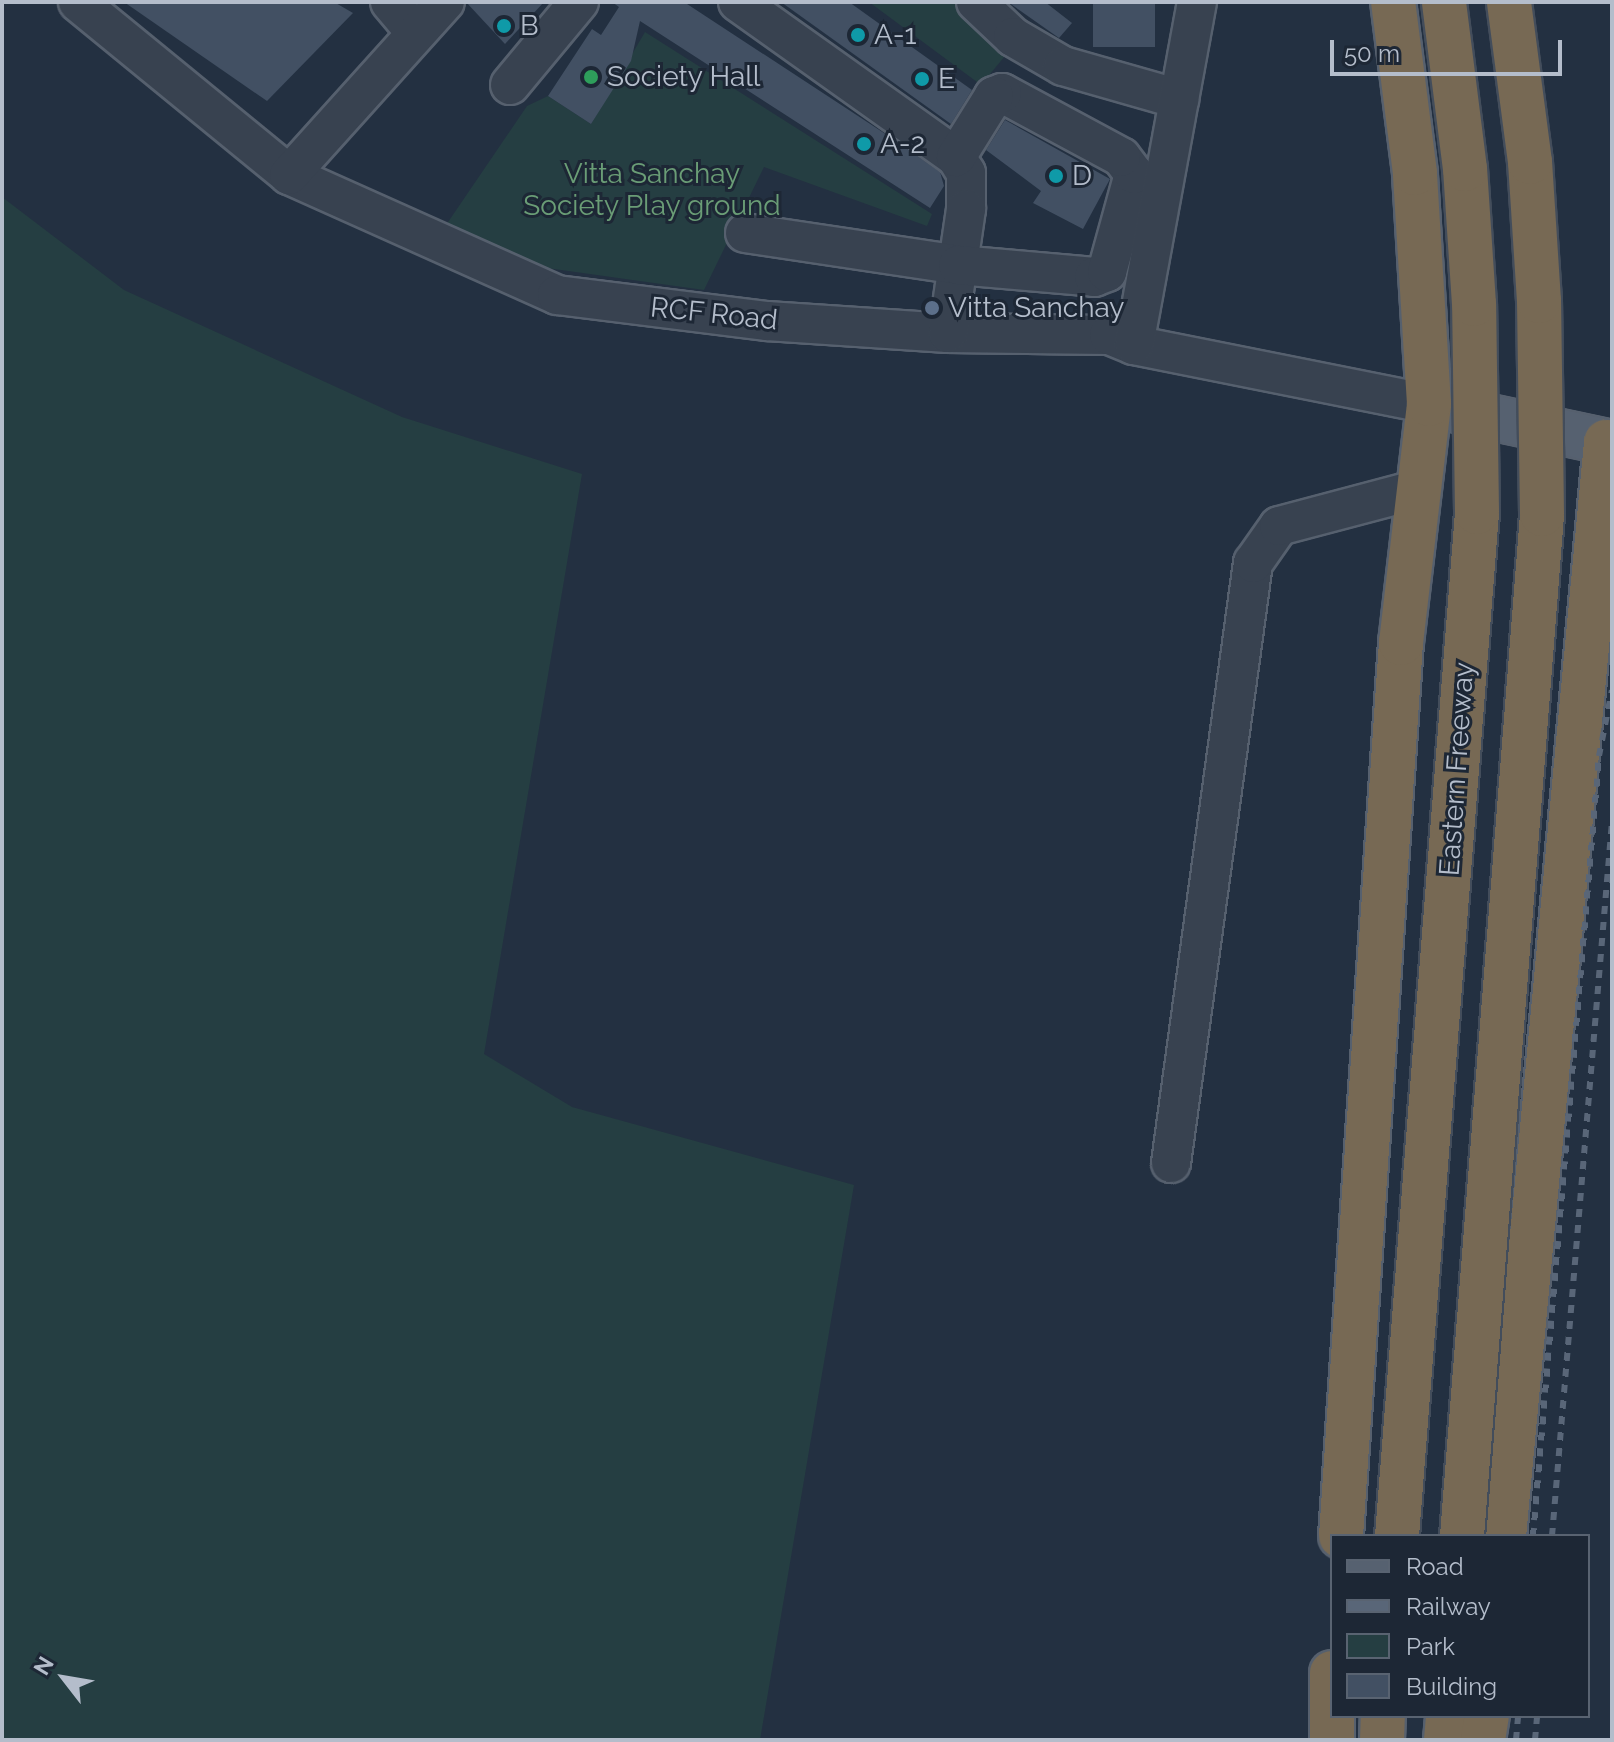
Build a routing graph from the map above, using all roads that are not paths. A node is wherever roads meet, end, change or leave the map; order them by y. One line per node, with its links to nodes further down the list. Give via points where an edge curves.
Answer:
1 (78, 2): 15 (street, RCF Road)
2 (390, 2): 11 (street)
3 (445, 2): 11 (street)
4 (579, 2): 12 (street)
5 (738, 2): 14 (street)
6 (976, 2): 13 (street, via 1013,37 1063,66)
7 (1197, 2): 13 (street)
8 (1393, 2): 20 (highway, via 1415,173)
9 (1444, 2): 25 (highway, Eastern Freeway, bridge, via 1465,169 1474,304 1477,512)
10 (1509, 2): 26 (highway, bridge, via 1530,162 1539,301 1542,514)
11 (416, 33): 15 (street)
12 (510, 85)
13 (1179, 99): 19 (street)
14 (956, 157): 17 (street, via 966,173 967,190); 17 (street, via 994,96 1002,93 1129,164 1134,174 1111,264 1094,277)
15 (289, 175): 18 (street, RCF Road, via 557,295 767,321)
16 (745, 233): 17 (street)
17 (958, 265): 18 (street)
18 (948, 333): 19 (street, RCF Road, via 1105,334)
19 (1134, 345): 20 (street, RCF Road)
20 (1429, 404): 21 (main road); 22 (highway)
21 (1609, 443): 27 (highway)
22 (1419, 489): 23 (street, via 1279,526 1253,563); 24 (highway, via 1401,643)
23 (1171, 1163)
24 (1341, 1534)
25 (1397, 1534)
26 (1462, 1534)
27 (1504, 1534)
28 (1332, 1718): 32 (highway)
29 (1383, 1718): 33 (highway)
30 (1448, 1718): 34 (highway)
31 (1487, 1718): 35 (highway)
32 (1332, 1740)
33 (1382, 1740)
34 (1446, 1740)
35 (1483, 1740)

